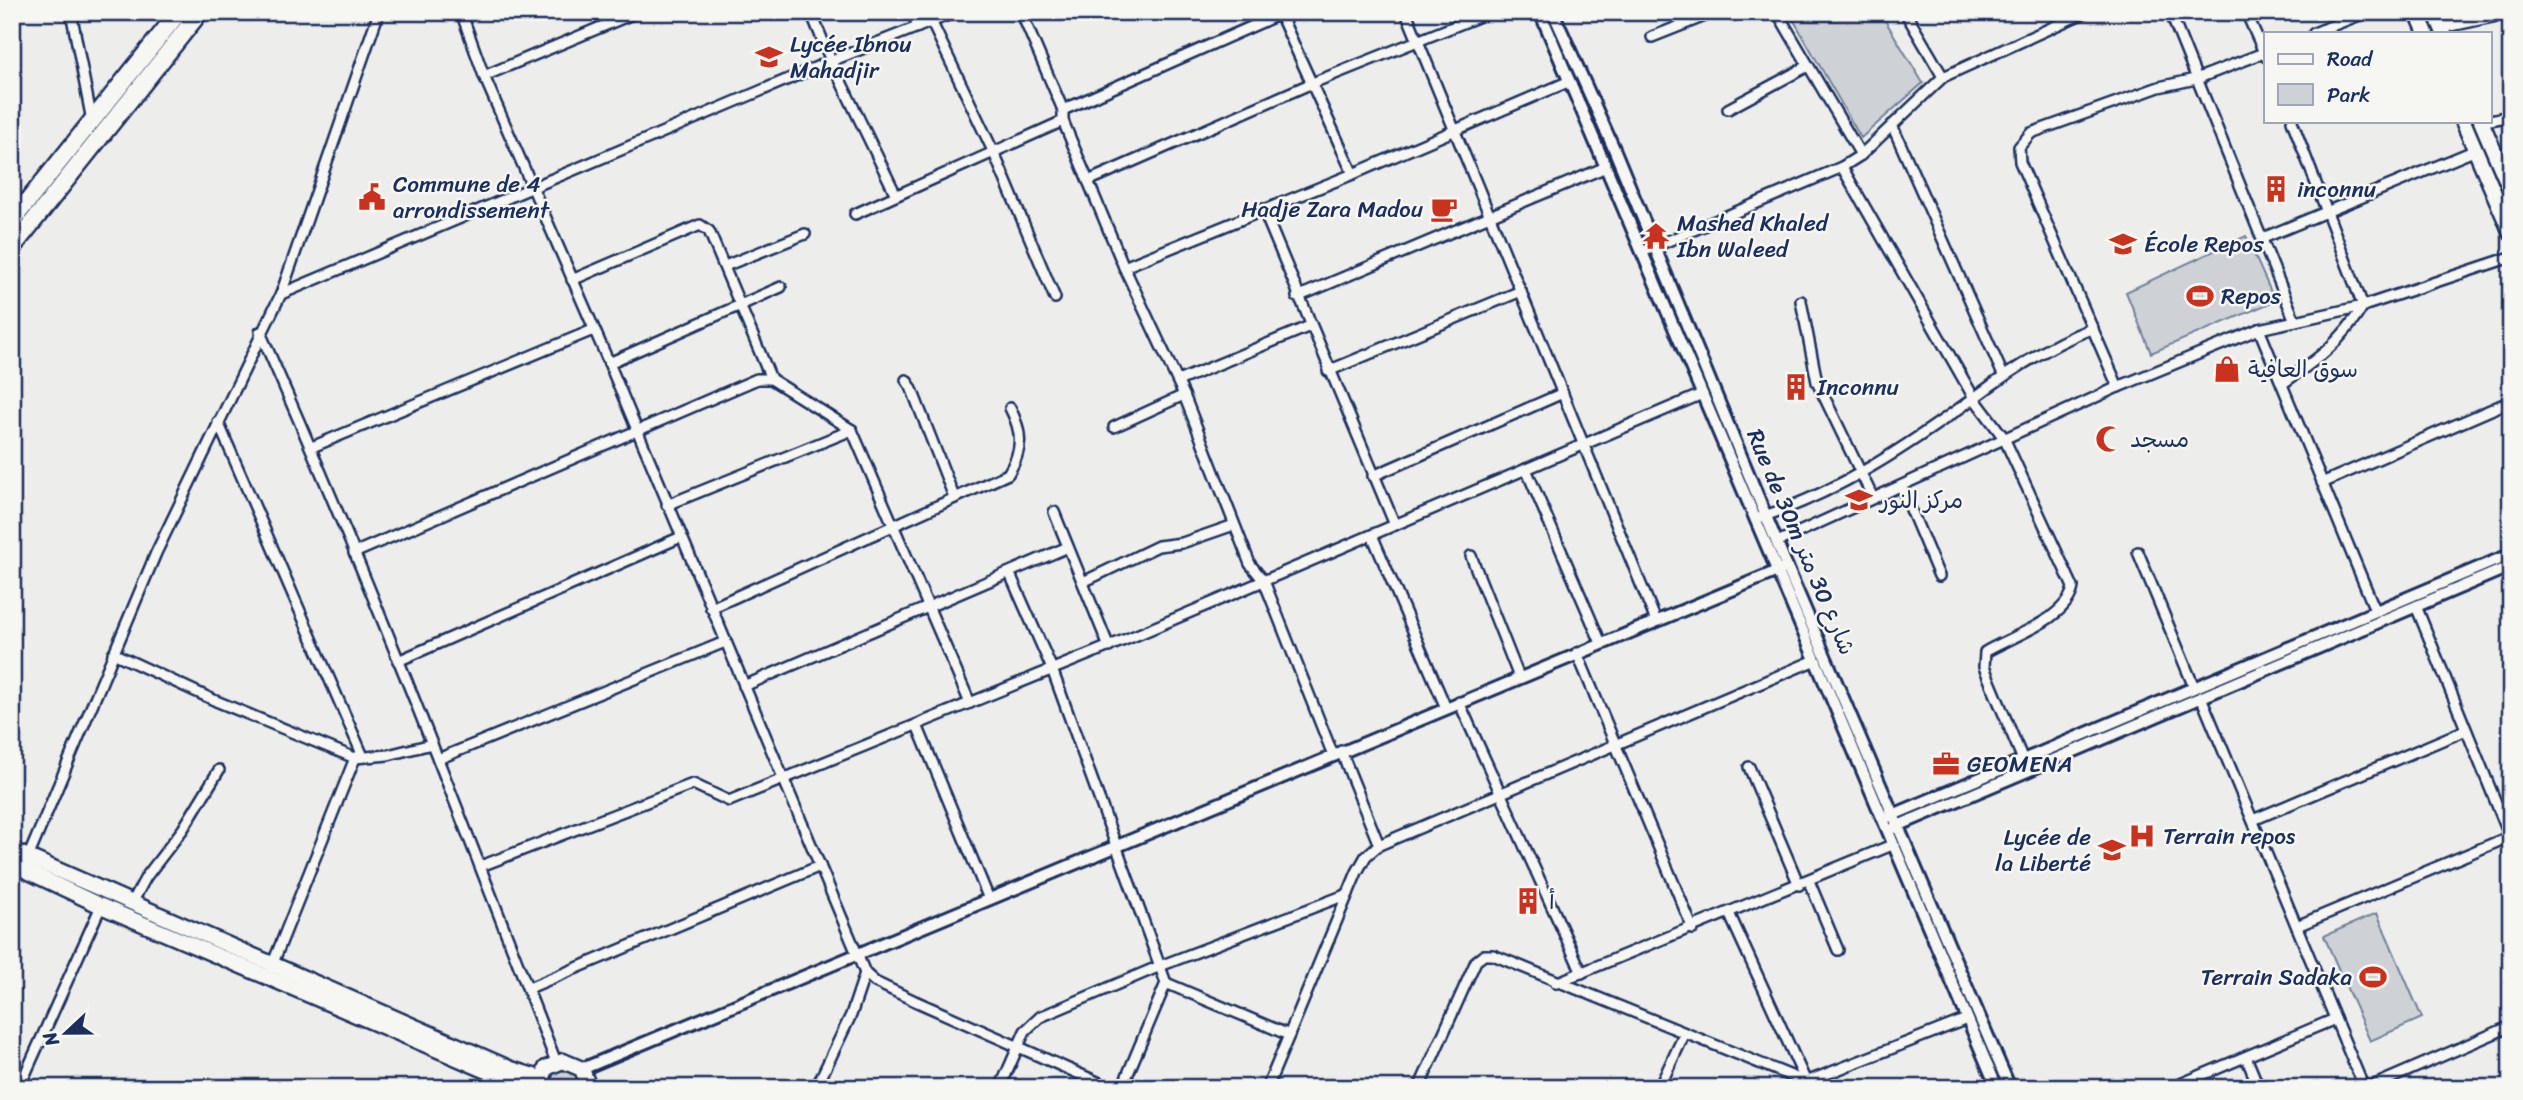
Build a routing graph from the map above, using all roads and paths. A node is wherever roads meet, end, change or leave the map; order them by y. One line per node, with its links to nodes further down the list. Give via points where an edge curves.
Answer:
1 (71, 12): 46 (street)
2 (179, 12): 46 (highway)
3 (200, 12): 72 (highway)
4 (379, 12): 80 (street)
5 (461, 12): 37 (street)
6 (637, 12): 37 (street)
7 (811, 12): 35 (street)
8 (912, 12): 27 (street)
9 (956, 12): 26 (street)
10 (1020, 12): 43 (street)
11 (1406, 12): 32 (street)
12 (1490, 12): 32 (street)
13 (1540, 12): 40 (street, Rue de 30m شارع 30 متر)
14 (1552, 12): 71 (street, Rue de 30m شارع 30 متر)
15 (1715, 12): 31 (street)
16 (1777, 12): 36 (street)
17 (1905, 12): 38 (street)
18 (2086, 12): 38 (street)
19 (2170, 12): 39 (street)
20 (2246, 12): 33 (street)
21 (2367, 12): 29 (street)
22 (2417, 12): 30 (main road)
23 (2435, 12): 28 (main road)
24 (1280, 13): 41 (street); 43 (street)
25 (2511, 13): 28 (street)
26 (932, 23): 27 (street); 54 (street)
27 (918, 27): 35 (street)
28 (2443, 31)
29 (2317, 32)
30 (2426, 32)
31 (1652, 37)
32 (1419, 41): 41 (street); 52 (street)
33 (2264, 52)
34 (2264, 54): 39 (street)
35 (831, 61): 60 (street); 62 (street)
36 (1808, 66): 42 (street); 55 (street)
37 (484, 76): 60 (street)
38 (1943, 76): 51 (street)
39 (2196, 79): 70 (street); 88 (street, via 2159,87 2031,133 2019,147 2020,162)
40 (1570, 81): 52 (street); 56 (street, Rue de 30m شارع 30 متر)
41 (1310, 84): 58 (street); 59 (street)
42 (1728, 109)
43 (1063, 110): 47 (street)
44 (2511, 116): 45 (street)
45 (2492, 120)
46 (92, 121): 67 (highway)
47 (1063, 121): 54 (street); 59 (street)
48 (2292, 122): 64 (street)
49 (2485, 122): 61 (main road)
50 (2464, 123): 53 (main road)
51 (1892, 125): 55 (street); 94 (street)
52 (1454, 130): 58 (street); 66 (street)
53 (2476, 150): 64 (street); 68 (main road)
54 (994, 153): 62 (street); 82 (street)
55 (1861, 155): 57 (street)
56 (1606, 167): 66 (street); 73 (street, Rue de 30m شارع 30 متر)
57 (1842, 167): 71 (street); 103 (street)
58 (1353, 174): 63 (street)
59 (1088, 181): 76 (street)
60 (533, 189): 77 (street); 80 (street)
61 (2511, 191)
62 (896, 195): 65 (street)
63 (1263, 209): 76 (street); 81 (street)
64 (2329, 212): 70 (street); 85 (street)
65 (855, 214)
66 (1490, 217): 79 (street); 81 (street)
67 (12, 221)
68 (2511, 233)
69 (805, 234): 75 (street)
70 (2263, 238): 86 (street)
71 (1655, 247): 73 (street); 122 (street, Rue de 30m شارع 30 متر)
72 (12, 248)
73 (1642, 252): 101 (street, Rue de 30m شارع 30 متر)
74 (2511, 257): 85 (street)
75 (724, 266): 77 (street, via 709,231 700,225); 84 (street)
76 (1124, 267): 97 (street)
77 (572, 280): 90 (street)
78 (781, 287): 84 (street)
79 (1521, 291): 93 (street); 100 (street)
80 (281, 294): 91 (street)
81 (1297, 297): 87 (street)
82 (1055, 298)
83 (1801, 301): 114 (street, via 1817,382)
84 (742, 305): 92 (street); 95 (street)
85 (2363, 306): 86 (street); 98 (street, via 2332,348)
86 (2295, 321): 89 (street)
87 (1310, 326): 93 (street); 97 (street)
88 (2092, 328): 94 (street); 99 (street)
89 (2259, 329): 98 (street); 99 (street)
90 (593, 330): 92 (street); 112 (street)
91 (260, 332): 106 (street); 112 (street)
92 (609, 363): 108 (street)
93 (1328, 371): 115 (street)
94 (2003, 374): 103 (street)
95 (771, 379): 108 (street, via 757,379); 109 (street)
96 (905, 380): 118 (street)
97 (1178, 382): 102 (street)
98 (2282, 384): 116 (street)
99 (2118, 387): 110 (street)
100 (1563, 393): 111 (street); 115 (street)
101 (1702, 394): 111 (street); 123 (street, Rue de 30m شارع 30 متر)
102 (1184, 396): 107 (street); 126 (street)
103 (1974, 398): 110 (street); 114 (street)
104 (2511, 401): 116 (street)
105 (1010, 408): 118 (street, via 1021,437 1019,457 1008,474)
106 (218, 422): 150 (street); 167 (street, via 360,746 362,754)
107 (1114, 427)
108 (636, 430): 120 (street); 132 (street)
109 (852, 430): 120 (street); 124 (street)
110 (2004, 438): 117 (street); 169 (street, via 2073,587 2071,601 2060,612 1986,652 1984,667)
111 (1584, 444): 113 (street); 146 (street)
112 (312, 447): 132 (street)
113 (1526, 469): 125 (street); 148 (street)
114 (1861, 474): 119 (street); 122 (street)
115 (1373, 476): 125 (street)
116 (2322, 483): 145 (street)
117 (1900, 486): 119 (street); 139 (street)
118 (954, 497): 124 (street)
119 (1873, 498): 129 (street)
120 (667, 505): 128 (street)
121 (1054, 512): 130 (street)
122 (1766, 516): 123 (street); 129 (street, Rue de 30m شارع 30 متر)
123 (1754, 520): 137 (street, Rue de 30m شارع 30 متر)
124 (895, 525): 143 (street); 144 (street)
125 (1395, 525): 127 (street)
126 (1234, 526): 140 (street, via 1250,564); 141 (street, via 1158,547)
127 (1372, 535): 140 (street); 161 (street)
128 (681, 537): 143 (street); 152 (street)
129 (1777, 542): 136 (street, Rue de 30m شارع 30 متر)
130 (1068, 547): 138 (street); 141 (street)
131 (2138, 552): 157 (street)
132 (354, 553): 152 (street)
133 (2511, 555): 145 (street)
134 (1471, 556): 155 (street)
135 (2511, 566): 142 (street)
136 (1787, 567): 137 (street); 175 (street, Rue de 30m شارع 30 متر)
137 (1775, 572): 146 (street); 153 (street, Rue de 30m شارع 30 متر)
138 (1010, 574): 144 (street); 154 (street)
139 (1939, 576)
140 (1264, 581): 149 (street); 166 (street)
141 (1083, 582): 149 (street)
142 (2416, 606): 158 (street); 163 (street)
143 (711, 608): 147 (street)
144 (931, 608): 156 (street); 160 (street)
145 (2375, 610): 157 (street)
146 (1656, 621): 148 (street)
147 (725, 642): 156 (street); 168 (street)
148 (1601, 643): 151 (street)
149 (1109, 647): 154 (street)
150 (113, 653): 167 (street); 183 (street)
151 (1577, 653): 155 (street); 165 (street)
152 (398, 661): 164 (street)
153 (1813, 661): 165 (street); 174 (street, Rue de 30m شارع 30 متر)
154 (1052, 668): 160 (street); 181 (street)
155 (1519, 677): 159 (street)
156 (744, 685): 172 (street)
157 (2194, 687): 169 (street)
158 (2201, 696): 175 (street); 176 (street)
159 (1459, 702): 161 (street); 173 (street)
160 (970, 703): 162 (street)
161 (1446, 708): 166 (street)
162 (917, 724): 172 (street); 189 (street)
163 (2466, 730): 176 (street); 178 (street)
164 (432, 744): 167 (street); 168 (street)
165 (1616, 745): 173 (street); 194 (street)
166 (1337, 753): 179 (street); 181 (street)
167 (355, 758): 198 (street)
168 (438, 759): 184 (street)
169 (2023, 760): 175 (street)
170 (1749, 767): 187 (street)
171 (219, 770): 190 (street)
172 (785, 779): 184 (street, via 729,801 692,784); 185 (street)
173 (1500, 794): 179 (street); 200 (street)
174 (1881, 820): 175 (street); 177 (street, Rue de 30m شارع 30 متر)
175 (1897, 820): 177 (street); 227 (street, Rue de 30m شارع 30 متر)
176 (2253, 820): 193 (street)
177 (1886, 831): 180 (street, Rue de 30m شارع 30 متر)
178 (2510, 836): 193 (street)
179 (1379, 845): 188 (street, via 1366,856)
180 (1892, 845): 186 (street); 204 (street, Rue de 30m شارع 30 متر)
181 (1116, 846): 189 (street); 197 (street)
182 (12, 850): 183 (main road)
183 (22, 863): 190 (main road); 191 (main road)
184 (481, 866): 203 (street)
185 (820, 866): 196 (street); 203 (street)
186 (1809, 881): 187 (street); 195 (street)
187 (1799, 885): 192 (street)
188 (1348, 894): 197 (street); 207 (street)
189 (989, 899): 196 (street)
190 (132, 902): 198 (main road)
191 (101, 906): 198 (main road); 216 (street)
192 (1729, 914): 194 (street); 215 (street)
193 (2298, 926): 205 (street)
194 (1693, 929): 200 (street)
195 (1838, 950)
196 (858, 954): 199 (street); 213 (street)
197 (1160, 966): 202 (street); 210 (street, via 1040,1017)
198 (270, 970): 209 (main road)
199 (865, 973): 210 (street, via 915,1002); 219 (street, via 851,1015)
200 (1582, 973): 201 (street)
201 (1556, 983): 208 (street); 224 (street, via 1493,955 1476,961)
202 (1166, 984): 207 (street); 222 (street)
203 (529, 988): 212 (street)
204 (1968, 1018): 215 (street); 226 (street, Rue de 30m شارع 30 متر)
205 (2335, 1019): 211 (street); 230 (street)
206 (2511, 1026): 230 (street)
207 (1289, 1035): 223 (street)
208 (1684, 1035): 215 (street); 225 (street)
209 (433, 1042): 214 (main road); 217 (main road)
210 (1018, 1046): 220 (street); 221 (street)
211 (2246, 1057): 228 (street); 229 (street)
212 (556, 1062): 213 (main road, via 570,1062); 214 (main road, via 546,1068)
213 (582, 1069): 218 (main road)
214 (540, 1083)
215 (1807, 1085)
216 (19, 1088)
217 (527, 1088)
218 (589, 1088)
219 (816, 1088)
220 (1000, 1088)
221 (1111, 1088)
222 (1122, 1088)
223 (1267, 1088)
224 (1419, 1088)
225 (1659, 1088)
226 (1997, 1088)
227 (2010, 1088)
228 (2171, 1088)
229 (2259, 1088)
230 (2366, 1088)

